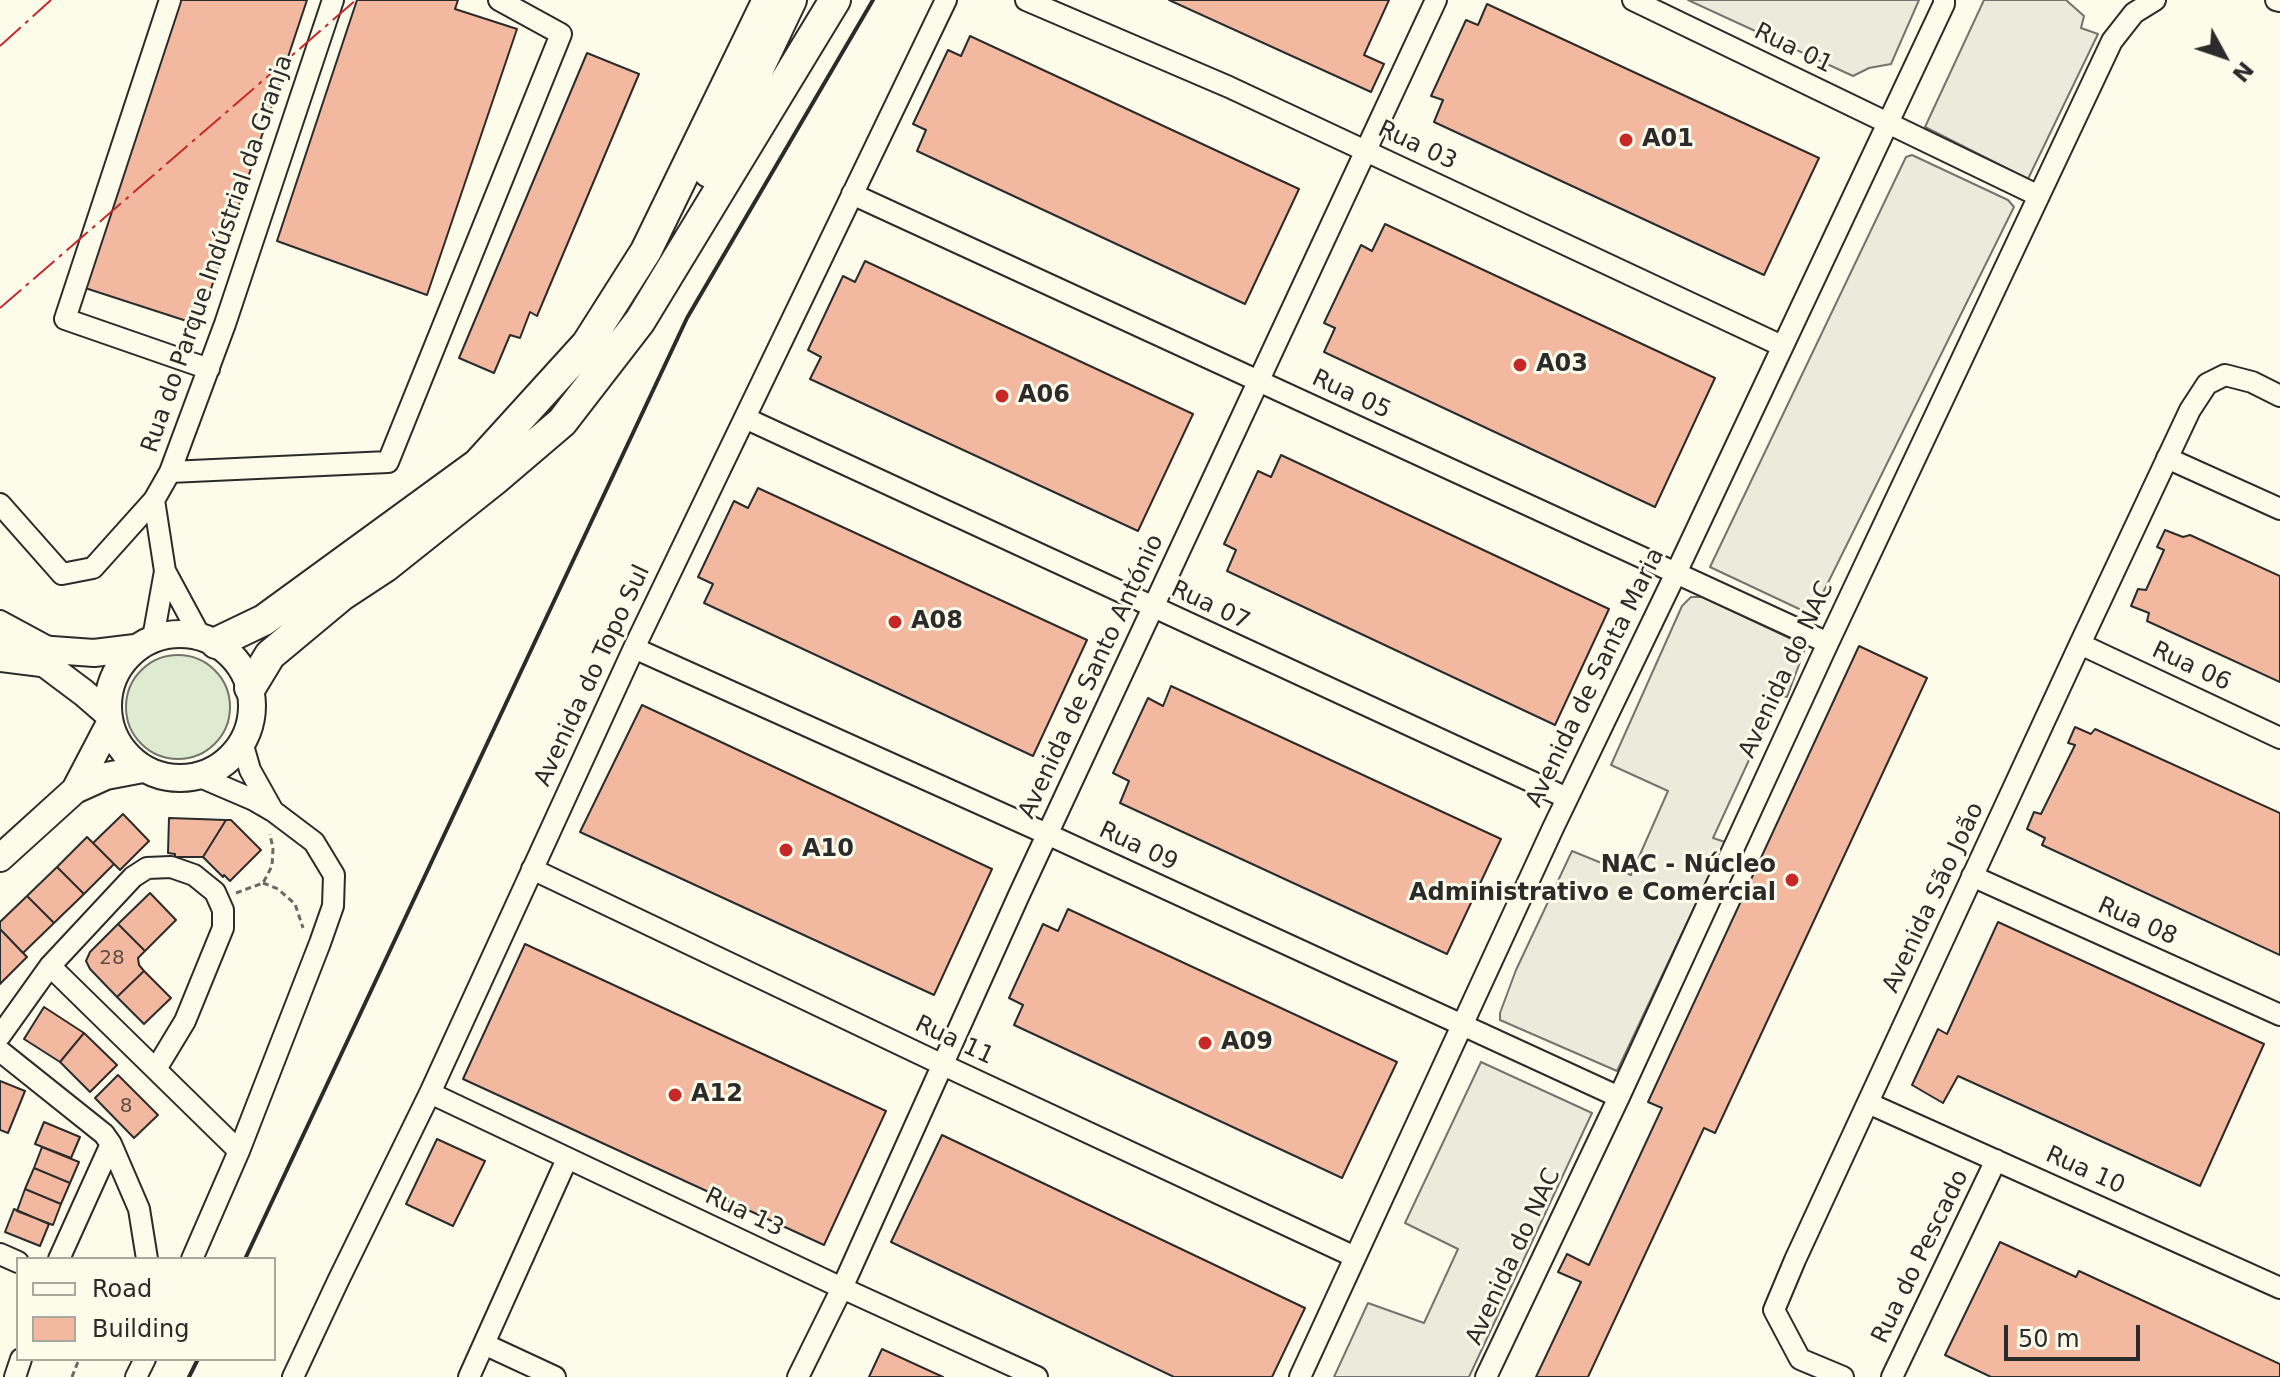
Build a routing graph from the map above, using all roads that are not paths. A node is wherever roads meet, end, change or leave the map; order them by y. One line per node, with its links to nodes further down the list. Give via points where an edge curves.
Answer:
1 (170, 0): 20 (street, via 65,319)
2 (333, 0): 20 (street, Rua do Parque Indústrial da Granja)
3 (499, 0): 25 (street, via 561,34 388,462)
4 (768, 0): 34 (highway, via 646,251 587,344 478,464 264,620)
5 (791, 0): 26 (highway, via 687,219 635,311)
6 (813, 0): 16 (highway)
7 (835, 0): 16 (highway)
8 (946, 0): 17 (street, Avenida do Topo Sul)
9 (1026, 0): 15 (street, Rua 03)
10 (1436, 0): 15 (street, Avenida de Santo António)
11 (1633, 0): 14 (street, Rua 01)
12 (2155, 0): 18 (street, Avenida do NAC, via 2134,13 2112,41)
13 (1946, 1): 14 (street, Avenida de Santa Maria)
14 (1888, 123): 18 (street, Rua 01); 19 (street, Avenida de Santa Maria)
15 (1367, 152): 19 (street, Rua 03); 21 (street, Avenida de Santo António)
16 (717, 192): 26 (highway, via 640,321 601,372 562,422)
17 (852, 194): 21 (street, Rua 05); 23 (street, Avenida do Topo Sul)
18 (2039, 196): 36 (street, Avenida do NAC)
19 (1782, 346): 31 (street, Avenida de Santa Maria)
20 (209, 369): 25 (street, Rua do Parque Indústrial da Granja)
21 (1259, 382): 31 (street, Rua 05); 32 (street, Avenida de Santo António)
22 (2280, 396): 24 (street, Avenida São João, via 2225,375 2207,384)
23 (745, 418): 32 (street, Rua 07); 39 (street, Avenida do Topo Sul)
24 (2167, 458): 29 (street); 38 (street, Avenida São João)
25 (170, 472): 27 (street, Rua do Parque Indústrial da Granja)
26 (494, 480): 42 (highway, via 270,655)
27 (154, 500): 28 (street, Rua do Parque Indústrial da Granja, via 93,568 62,574); 30 (street)
28 (0, 504)
29 (2280, 509)
30 (165, 571): 34 (street); 35 (street)
31 (1676, 573): 36 (street, Rua 05); 49 (street, Avenida de Santa Maria)
32 (1153, 608): 49 (street, Rua 07); 51 (street, Avenida de Santo António)
33 (0, 621): 40 (street)
34 (208, 639): 35 (main road, via 177,633); 42 (main road, via 231,655)
35 (144, 643): 40 (main road); 43 (main road, via 119,666 109,689)
36 (1828, 643): 63 (street, Avenida do NAC)
37 (12, 644): 40 (main road)
38 (2080, 644): 44 (street, Rua 06); 54 (street, Avenida São João)
39 (634, 648): 51 (street, Rua 09); 53 (street, Avenida do Topo Sul)
40 (51, 658): 41 (street); 43 (main road)
41 (0, 661)
42 (250, 688): 45 (main road, via 250,725)
43 (108, 719): 46 (main road, via 116,742); 48 (main road)
44 (2280, 738)
45 (242, 742): 47 (main road, via 216,769); 50 (street, via 250,770)
46 (143, 769): 47 (main road, via 179,779); 48 (main road, via 106,776)
47 (198, 776): 50 (street)
48 (75, 790): 52 (main road)
49 (1567, 798): 57 (street, Avenida de Santa Maria)
50 (273, 811): 66 (street, via 314,842 334,875 333,906)
51 (1047, 834): 57 (street, Rua 09); 60 (street, Avenida de Santo António)
52 (0, 858)
53 (532, 869): 60 (street, Rua 11); 62 (street, Avenida do Topo Sul)
54 (1972, 876): 56 (street, Rua 08); 64 (street, Avenida São João)
55 (50, 966): 58 (street); 61 (street); 61 (street, via 147,868 188,872 215,892 223,928 185,1021)
56 (2280, 1015)
57 (1464, 1024): 63 (street, Rua 09); 72 (street, Avenida de Santa Maria)
58 (0, 1036)
59 (0, 1051): 65 (street)
60 (941, 1064): 72 (street, Rua 11); 73 (street, Avenida de Santo António)
61 (156, 1069): 66 (street)
62 (430, 1093): 67 (street, Rua 13); 76 (street, Avenida do Topo Sul)
63 (1619, 1097): 82 (street, Avenida do NAC)
64 (1868, 1103): 68 (street, Rua 10); 83 (street, Avenida São João, via 1774,1310 1800,1359)
65 (111, 1144): 69 (street); 70 (street, via 139,1209)
66 (239, 1151): 71 (street)
67 (567, 1159): 73 (street, Rua 13); 75 (street)
68 (1996, 1160): 74 (street, Rua 10); 84 (street, Rua do Pescado)
69 (60, 1257)
70 (147, 1257)
71 (193, 1257)
72 (1355, 1257): 81 (street, Avenida de Santa Maria)
73 (842, 1288): 79 (street, Avenida de Santo António); 80 (street, Rua 13)
74 (2280, 1288)
75 (484, 1344): 77 (street); 78 (street)
76 (293, 1377)
77 (469, 1377)
78 (555, 1377)
79 (798, 1377)
80 (1037, 1377)
81 (1300, 1377)
82 (1486, 1377)
83 (1843, 1377)
84 (1892, 1377)

